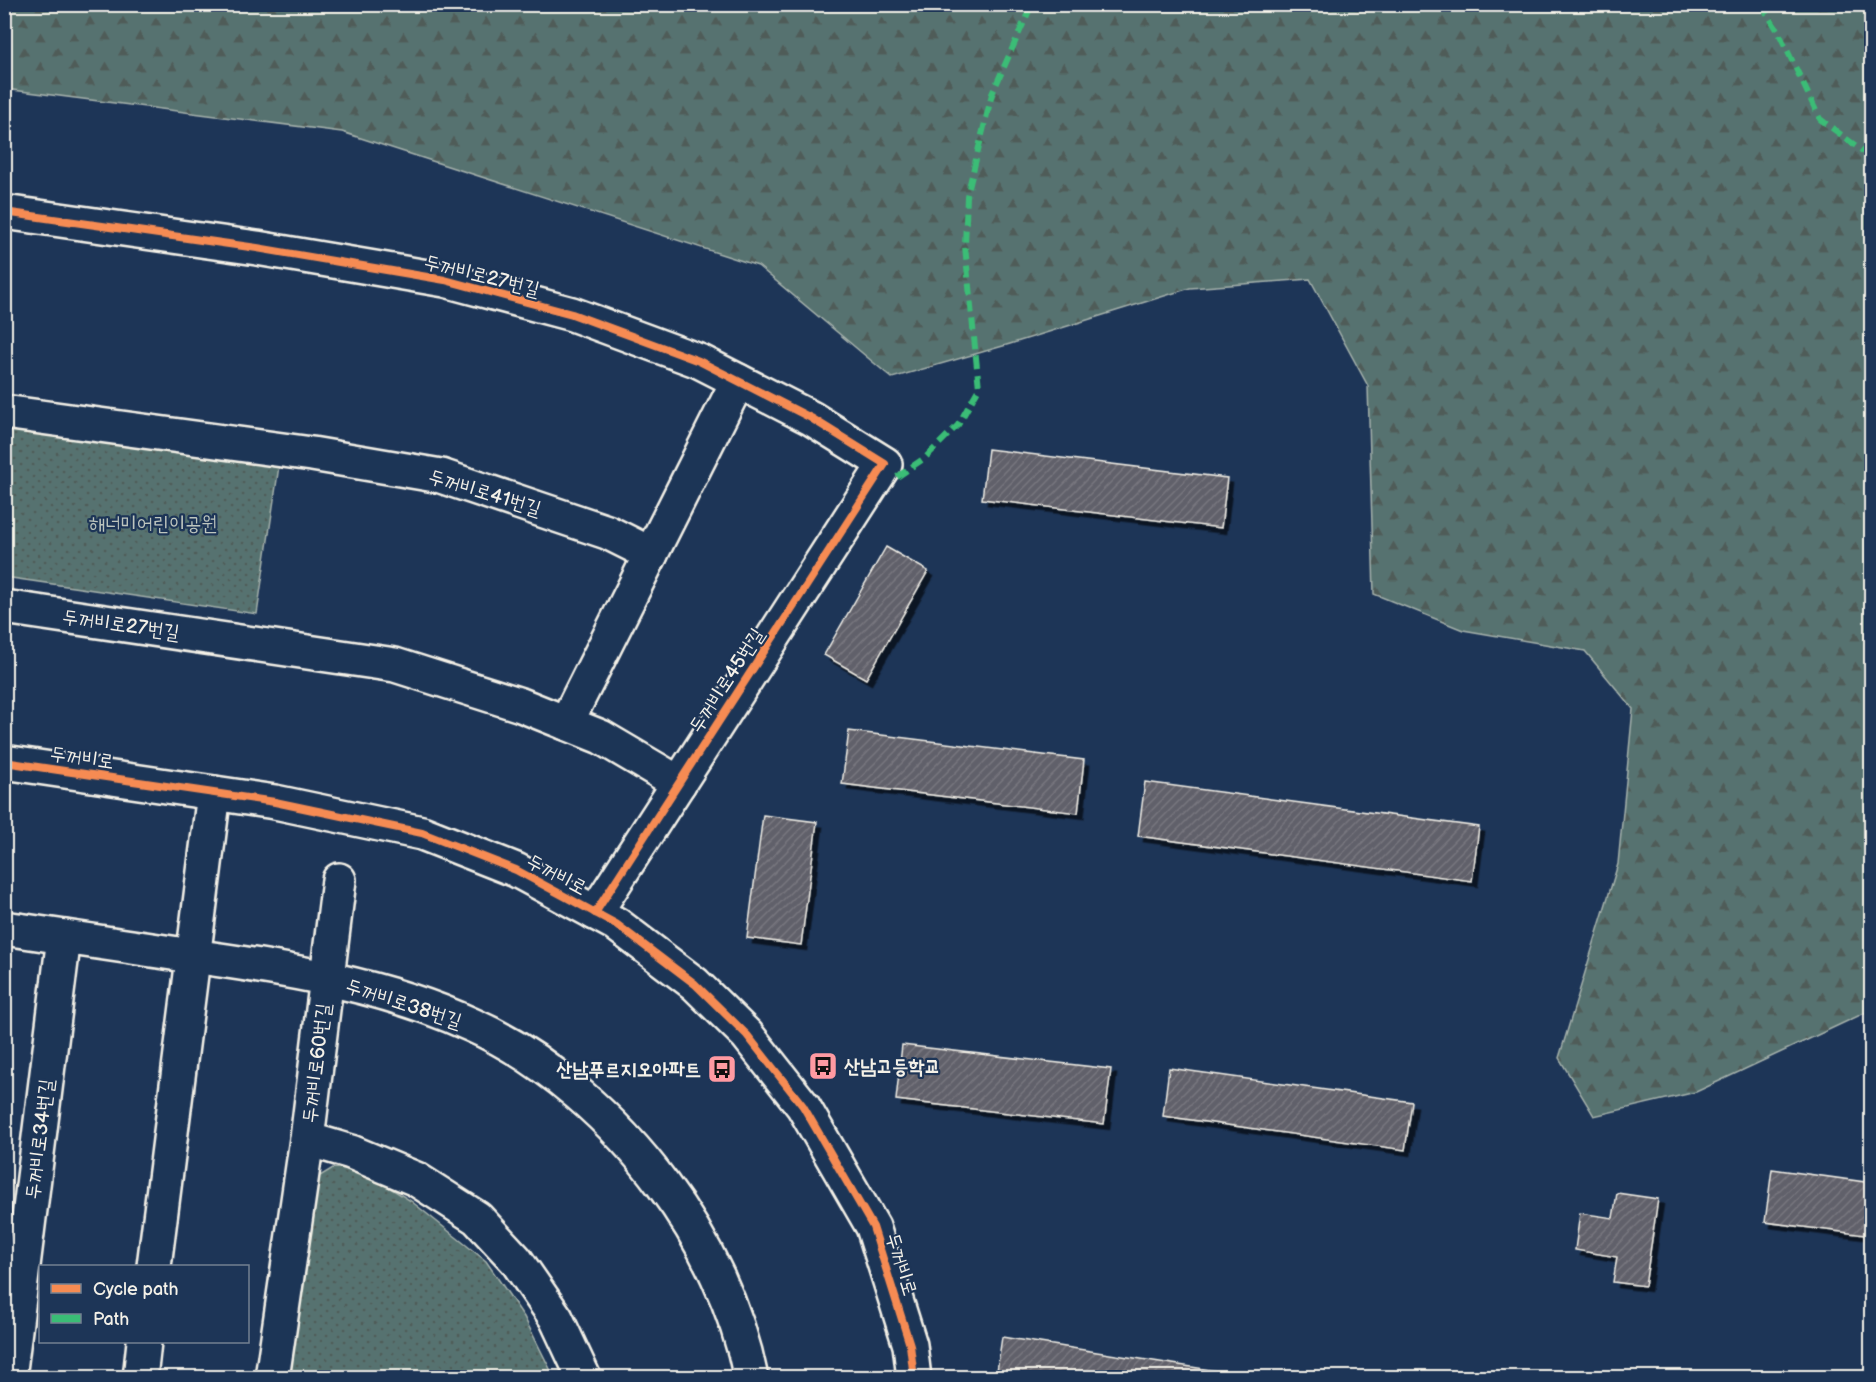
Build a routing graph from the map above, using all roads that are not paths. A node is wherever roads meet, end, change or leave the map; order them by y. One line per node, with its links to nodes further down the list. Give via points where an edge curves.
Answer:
1 (4, 213): 2 (street, 두꺼비로27번길, via 257,248 445,280 572,314 699,361)
2 (738, 381): 4 (street, 두꺼비로27번길, via 811,418); 5 (street)
3 (4, 412): 5 (street, 두꺼비로41번길, via 312,454 441,476 607,532)
4 (885, 464): 9 (street, 두꺼비로45번길)
5 (651, 554): 7 (street)
6 (4, 607): 7 (street, 두꺼비로27번길, via 395,665)
7 (566, 723): 9 (street, via 601,737)
8 (4, 762): 10 (street, 두꺼비로)
9 (679, 783): 12 (street, 두꺼비로45번길)
10 (214, 793): 12 (street, 두꺼비로, via 422,833 516,870); 15 (street)
11 (339, 880): 16 (street, 두꺼비로60번길)
12 (595, 913): 25 (street, 두꺼비로, via 616,924 695,984 747,1035 804,1106 873,1227 910,1345)
13 (4, 928): 14 (street, 두꺼비로38번길)
14 (64, 937): 15 (street, 두꺼비로38번길); 20 (street, 두꺼비로34번길)
15 (194, 956): 16 (street, 두꺼비로38번길); 18 (street)
16 (326, 978): 17 (street, 두꺼비로60번길); 24 (street, 두꺼비로38번길, via 412,1000 474,1025 530,1056 597,1111 642,1157 684,1213 722,1284)
17 (307, 1139): 22 (street, 두꺼비로60번길); 23 (street, 두꺼비로60번길, via 416,1179 477,1218 516,1260 556,1318)
18 (154, 1265)
19 (144, 1343): 21 (street)
20 (9, 1377)
21 (140, 1377)
22 (272, 1377)
23 (584, 1377)
24 (751, 1377)
25 (914, 1377)

